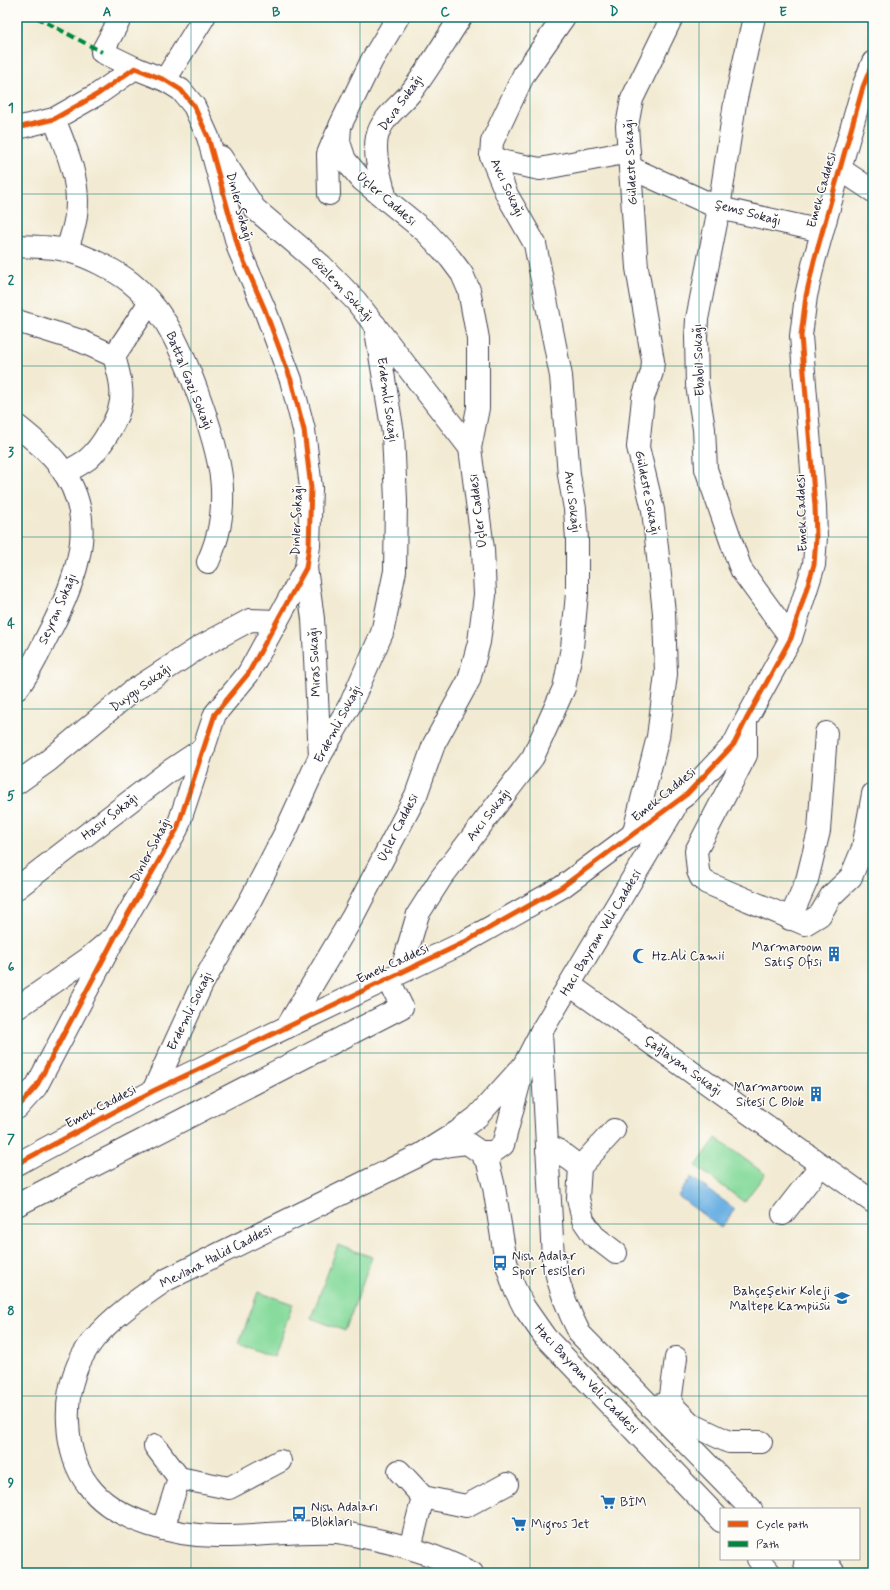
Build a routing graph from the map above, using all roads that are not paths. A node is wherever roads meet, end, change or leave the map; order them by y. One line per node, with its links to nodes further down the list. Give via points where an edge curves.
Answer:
1 (121, 17): 9 (street, Dinler Sokağı, via 102,52)
2 (204, 17): 10 (street)
3 (398, 17): 12 (street, Üçler Caddesi, via 372,60)
4 (461, 17): 20 (street, Deva Sokağı, via 412,91 383,123 379,131 378,157)
5 (564, 17): 15 (street, Avcı Sokağı, via 524,74 492,142)
6 (672, 17): 16 (street, Güldeste Sokağı, via 632,99 626,126)
7 (754, 17): 21 (street, Ebabil Sokağı, via 735,103)
8 (873, 62): 17 (street, Emek Caddesi, via 863,86)
9 (135, 68): 10 (street, Dinler Sokağı); 11 (street, via 98,94)
10 (165, 80): 14 (street, Dinler Sokağı, via 189,97)
11 (54, 119): 13 (street); 24 (street, via 75,182 77,213)
12 (340, 126): 19 (street, via 328,154); 20 (street, Üçler Caddesi, via 339,142 345,160 362,180)
13 (17, 128)
14 (208, 137): 27 (street, Gözlem Sokağı, via 255,209 322,266); 33 (street, Dinler Sokağı, via 239,250 288,373 304,430 311,488)
15 (490, 156): 16 (street, via 505,162 540,169); 48 (street, Avcı Sokağı, via 507,195 535,244 561,376 577,540 577,593 572,648 564,688 533,757 446,872 418,914)
16 (630, 160): 21 (street, Şems Sokağı); 44 (street, Güldeste Sokağı, via 637,268 653,361 644,398 638,447 653,510 664,613 666,674 658,737)
17 (840, 169): 18 (street); 22 (street, Emek Caddesi)
18 (873, 191)
19 (329, 194)
20 (386, 200): 30 (street, Üçler Caddesi, via 427,233 462,274 469,290 478,339 478,408)
21 (719, 208): 22 (street, Şems Sokağı); 35 (street, Ebabil Sokağı, via 697,319 697,385 704,428 706,469 742,571)
22 (822, 231): 35 (street, Emek Caddesi, via 806,296 801,336 815,506 815,555)
23 (17, 246): 24 (street, Battal Gazi Sokağı)
24 (68, 250): 25 (street, Battal Gazi Sokağı, via 102,265 130,282)
25 (150, 302): 28 (street); 32 (street, Battal Gazi Sokağı, via 166,322 189,373 220,470 222,518 218,538)
26 (17, 321): 28 (street, via 81,341)
27 (375, 325): 30 (street, Gözlem Sokağı); 40 (street, Erdemli Sokağı, via 393,433 396,501 395,571 382,633 351,703)
28 (114, 356): 31 (street, via 122,394 118,413 111,428 89,458)
29 (17, 426): 31 (street, Seyran Sokağı, via 49,454)
30 (470, 448): 51 (street, Üçler Caddesi, via 483,549 485,595 479,642 469,680 434,744 416,795 352,918)
31 (64, 473): 36 (street, Seyran Sokağı, via 78,507 83,531 82,543 65,601 27,676)
32 (208, 562)
33 (306, 568): 34 (street, Dinler Sokağı); 40 (street, Miras Sokağı, via 313,619)
34 (277, 621): 39 (street, Dinler Sokağı, via 248,674 215,714); 41 (street, Duygu Sokağı, via 250,620 200,647 131,692 48,761)
35 (792, 638): 37 (street, Emek Caddesi)
36 (17, 689)
37 (746, 720): 43 (street, Emek Caddesi, via 734,744); 46 (street, via 746,755 700,841 696,851 698,871 707,883)
38 (826, 733): 46 (street, via 819,831 807,880)
39 (204, 748): 45 (street, Hasır Sokağı, via 168,772); 47 (street, Dinler Sokağı, via 177,829)
40 (320, 756): 54 (street, Erdemli Sokağı, via 284,835 202,984)
41 (17, 783)
42 (873, 794): 46 (street, via 863,848 851,876 831,896 820,915 805,924)
43 (679, 801): 44 (street, Emek Caddesi); 49 (street, Hacı Bayram Veli Caddesi)
44 (633, 835): 48 (street, Emek Caddesi, via 562,887 461,944)
45 (17, 888)
46 (790, 919)
47 (116, 935): 50 (street, via 89,958); 55 (street, Dinler Sokağı, via 36,1087)
48 (394, 975): 51 (street, Emek Caddesi); 66 (street, via 402,1007)
49 (570, 986): 52 (street, Hacı Bayram Veli Caddesi); 63 (street, Çağlayan Sokağı)
50 (17, 1008)
51 (287, 1027): 54 (street, Emek Caddesi)
52 (541, 1032): 53 (street, Hacı Bayram Veli Caddesi); 60 (street)
53 (524, 1065): 56 (street, Mevlana Halid Caddesi); 58 (street)
54 (153, 1091): 62 (street, Emek Caddesi)
55 (17, 1108)
56 (475, 1119): 58 (street, via 495,1116 504,1125); 59 (street, via 467,1132); 61 (street, Mevlana Halid Caddesi)
57 (614, 1130): 64 (street)
58 (504, 1139): 59 (street, via 493,1152); 67 (street)
59 (476, 1149): 61 (street, Mevlana Halid Caddesi, via 467,1143 450,1145); 67 (street, via 486,1159 490,1168)
60 (547, 1150): 64 (street, via 556,1149); 71 (street, via 553,1258 566,1308 580,1334)
61 (422, 1154): 81 (street, Mevlana Halid Caddesi, via 166,1280 114,1319 90,1341 79,1360 67,1406 72,1454 88,1485 98,1497 131,1517)
62 (17, 1164)
63 (821, 1165): 65 (street, Çağlayan Sokağı); 68 (street)
64 (580, 1167): 69 (street, via 578,1198 583,1220 594,1236)
65 (873, 1202)
66 (17, 1204)
67 (497, 1211): 80 (street, Hacı Bayram Veli Caddesi, via 506,1262 514,1287 524,1307 545,1337)
68 (783, 1214)
69 (616, 1253)
70 (676, 1358): 71 (street)
71 (661, 1405): 72 (street, via 691,1424 728,1442); 79 (street)
72 (761, 1442)
73 (155, 1446): 76 (street)
74 (280, 1462): 76 (street, via 229,1488)
75 (399, 1471): 78 (street)
76 (179, 1478): 81 (street)
77 (507, 1484): 78 (street, via 466,1506)
78 (423, 1497): 82 (street)
79 (750, 1508)
80 (720, 1520)
81 (163, 1529): 82 (street, Mevlana Halid Caddesi, via 222,1536 338,1532)
82 (410, 1548): 84 (street, Mevlana Halid Caddesi, via 441,1557)
83 (759, 1560): 85 (street)
84 (472, 1573)
85 (770, 1573)

